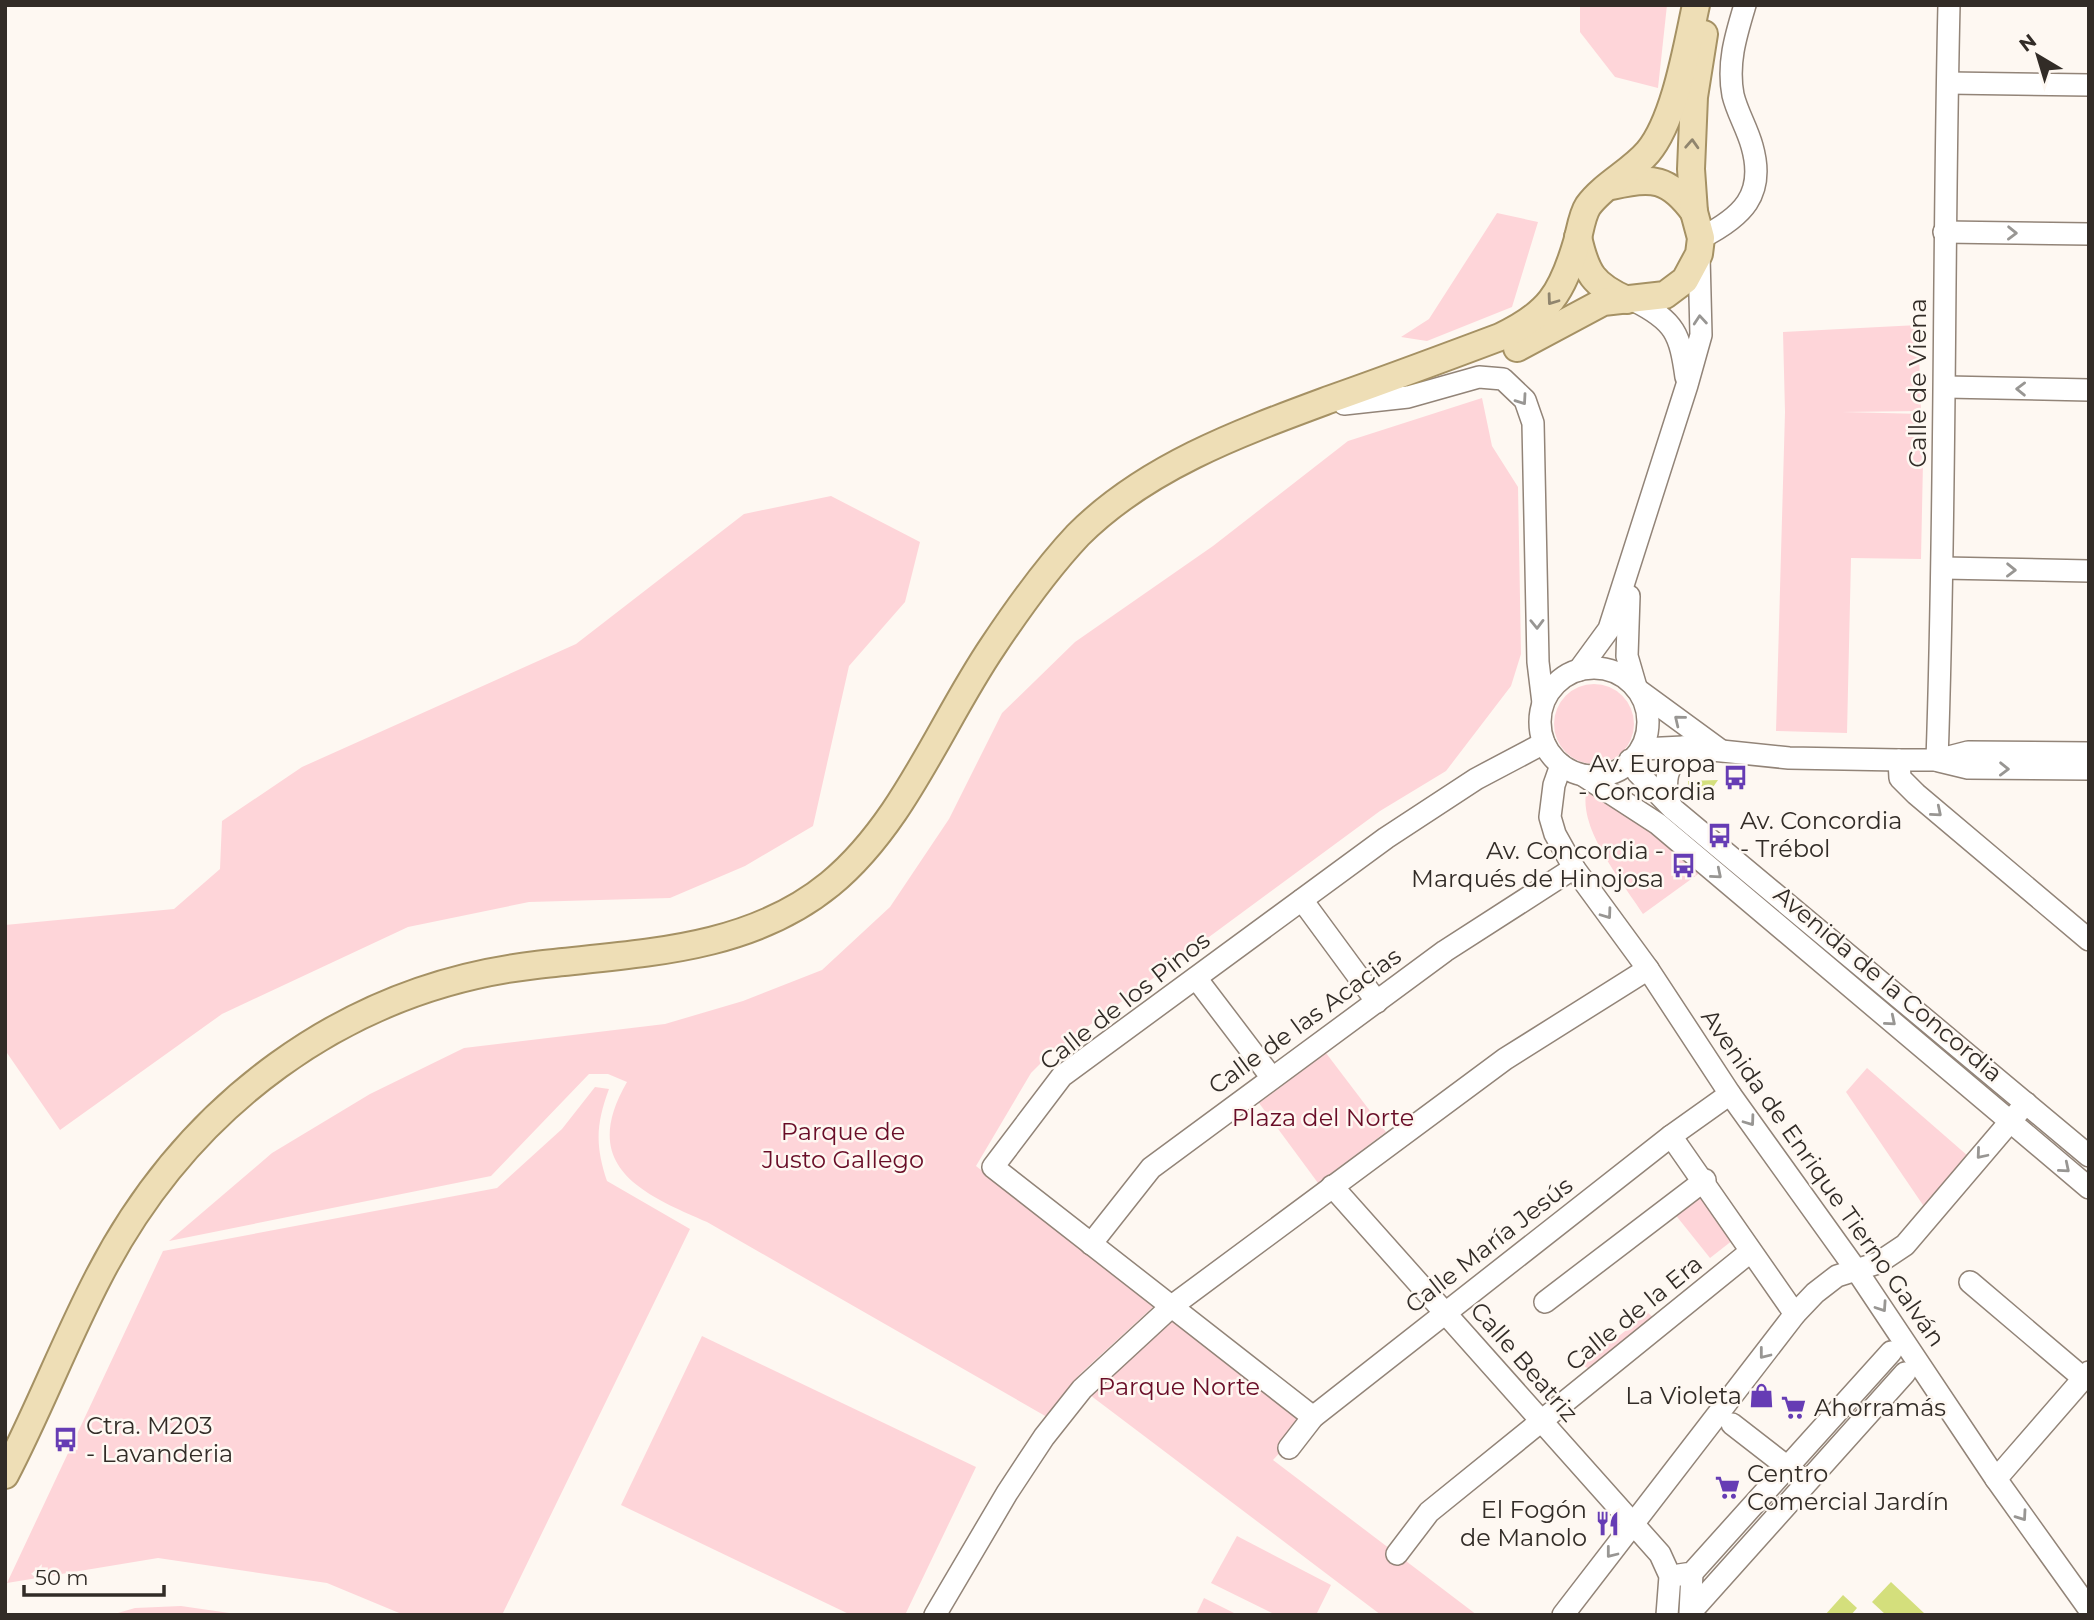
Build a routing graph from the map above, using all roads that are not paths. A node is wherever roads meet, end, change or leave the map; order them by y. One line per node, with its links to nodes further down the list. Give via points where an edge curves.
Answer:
1 (1696, 5): 7 (main road, via 1662,127 1650,149)
2 (1708, 5): 8 (main road, one-way to 2, via 1690,169 1694,97)
3 (1745, 5): 12 (street, via 1730,68 1757,183 1747,204)
4 (1949, 5): 5 (street, Calle de Viena)
5 (1948, 83): 6 (street); 9 (street, Calle de Viena)
6 (2089, 85)
7 (1611, 186): 8 (main road, via 1642,178 1666,184); 11 (main road, via 1588,207)
8 (1694, 212): 12 (main road)
9 (1944, 232): 10 (street, one-way to 10); 15 (street, Calle de Viena)
10 (2089, 234)
11 (1578, 237): 13 (main road, via 1585,267 1604,289); 18 (main road, one-way to 18, via 1562,286 1549,306 1527,325)
12 (1700, 246): 13 (main road, via 1685,280 1665,295); 14 (street, one-way to 12, via 1701,335)
13 (1631, 300): 14 (street, via 1658,312 1674,327 1682,346); 17 (main road, via 1603,302 1505,354)
14 (1687, 385): 19 (street)
15 (1946, 387): 16 (street, one-way to 15); 20 (street, Calle de Viena)
16 (2089, 390)
17 (1344, 404): 18 (main road); 24 (street, one-way to 24, via 1408,397 1479,377 1503,379 1525,400 1533,423 1538,662)
18 (1244, 432): 65 (main road, via 1171,466 1081,533 1039,580 990,651 890,817 855,860 800,904 749,930 685,948 527,966 399,999 325,1032 259,1076 202,1130 144,1201 99,1275)
19 (1632, 563): 22 (street, via 1609,629); 23 (street, via 1627,656)
20 (1943, 568): 21 (street, one-way to 21); 31 (street, Calle de Viena)
21 (2089, 571)
22 (1579, 670): 23 (street, via 1598,668 1619,674); 24 (street, via 1559,680)
23 (1637, 689): 27 (street, one-way to 23); 29 (street, via 1648,712)
24 (1543, 703): 25 (street, via 1539,719)
25 (1544, 743): 32 (street); 37 (street, Calle de los Pinos, via 1476,779)
26 (1683, 747): 27 (street); 29 (street); 35 (street, via 1665,776)
27 (1720, 750): 30 (street, via 1789,758)
28 (2089, 753): 31 (street, via 1968,752)
29 (1636, 754): 34 (street, via 1619,770); 35 (street, Avenida de la Concordia, via 1638,773)
30 (1899, 760): 31 (street); 38 (street, one-way to 38, via 1900,778 1916,794)
31 (1937, 760): 33 (street, one-way to 33, via 1968,768)
32 (1561, 765): 34 (street); 36 (street, Avenida de Enrique Tierno Galván, via 1550,817)
33 (2089, 769)
34 (1584, 776): 47 (street, Avenida de la Concordia, one-way to 47, via 1658,824)
35 (1672, 808): 46 (street, Avenida de la Concordia)
36 (1574, 868): 41 (street, Avenida de Enrique Tierno Galván, one-way to 41); 43 (street, Calle de las Acacias, via 1444,951)
37 (1302, 900): 42 (street, Calle de los Pinos); 43 (street)
38 (2067, 921): 39 (street); 40 (street)
39 (2089, 921)
40 (2089, 940)
41 (1648, 969): 45 (street, Avenida de Enrique Tierno Galván); 51 (street, via 1505,1059)
42 (1196, 978): 44 (street); 53 (street, Calle de los Pinos, via 1062,1076 993,1167)
43 (1377, 1002): 44 (street, Calle de las Acacias)
44 (1272, 1078): 53 (street, Calle de las Acacias, via 1151,1168)
45 (1730, 1094): 48 (street, Calle María Jesús); 55 (street, Avenida de Enrique Tierno Galván, one-way to 55)
46 (2026, 1102): 47 (street); 49 (street, Avenida de la Concordia)
47 (2010, 1121): 52 (street, Avenida de la Concordia, one-way to 52); 55 (street, one-way to 55, via 1905,1245)
48 (1671, 1136): 50 (street); 59 (street, Calle María Jesús)
49 (2089, 1156)
50 (1705, 1180): 54 (street); 57 (street)
51 (1332, 1186): 58 (street); 59 (street, Calle Beatriz)
52 (2089, 1188)
53 (1091, 1244): 58 (street, Calle de los Pinos)
54 (1750, 1252): 60 (street); 66 (street, Calle de la Era)
55 (1857, 1271): 60 (street, via 1837,1276); 71 (street, Avenida de Enrique Tierno Galván, one-way to 71)
56 (1970, 1282): 63 (street)
57 (1545, 1302)
58 (1172, 1306): 64 (street, Calle de los Pinos); 79 (street, via 1082,1389 1044,1437)
59 (1445, 1312): 64 (street, Calle María Jesús); 66 (street, Calle Beatriz)
60 (1795, 1314): 74 (street, one-way to 74)
61 (1891, 1352): 69 (street)
62 (1905, 1373): 72 (street)
63 (2086, 1375): 71 (street)
64 (1313, 1417): 68 (street, Calle María Jesús)
65 (34, 1419): 70 (main road); 73 (main road)
66 (1541, 1422): 74 (street, Calle Beatriz); 75 (street, Calle de la Era, via 1429,1512)
67 (1732, 1424): 69 (street)
68 (1289, 1448)
69 (1788, 1467): 72 (street); 76 (street)
70 (5, 1475)
71 (1996, 1479): 78 (street, Avenida de Enrique Tierno Galván, one-way to 78)
72 (1807, 1483): 76 (street, via 1690,1614)
73 (5, 1497)
74 (1632, 1525): 77 (street, Calle Beatriz, via 1660,1554); 80 (street, one-way to 80)
75 (1397, 1554)
76 (1692, 1573): 77 (street)
77 (1670, 1576): 81 (street)
78 (2089, 1609)
79 (935, 1615)
80 (1563, 1615)
81 (1667, 1615)

